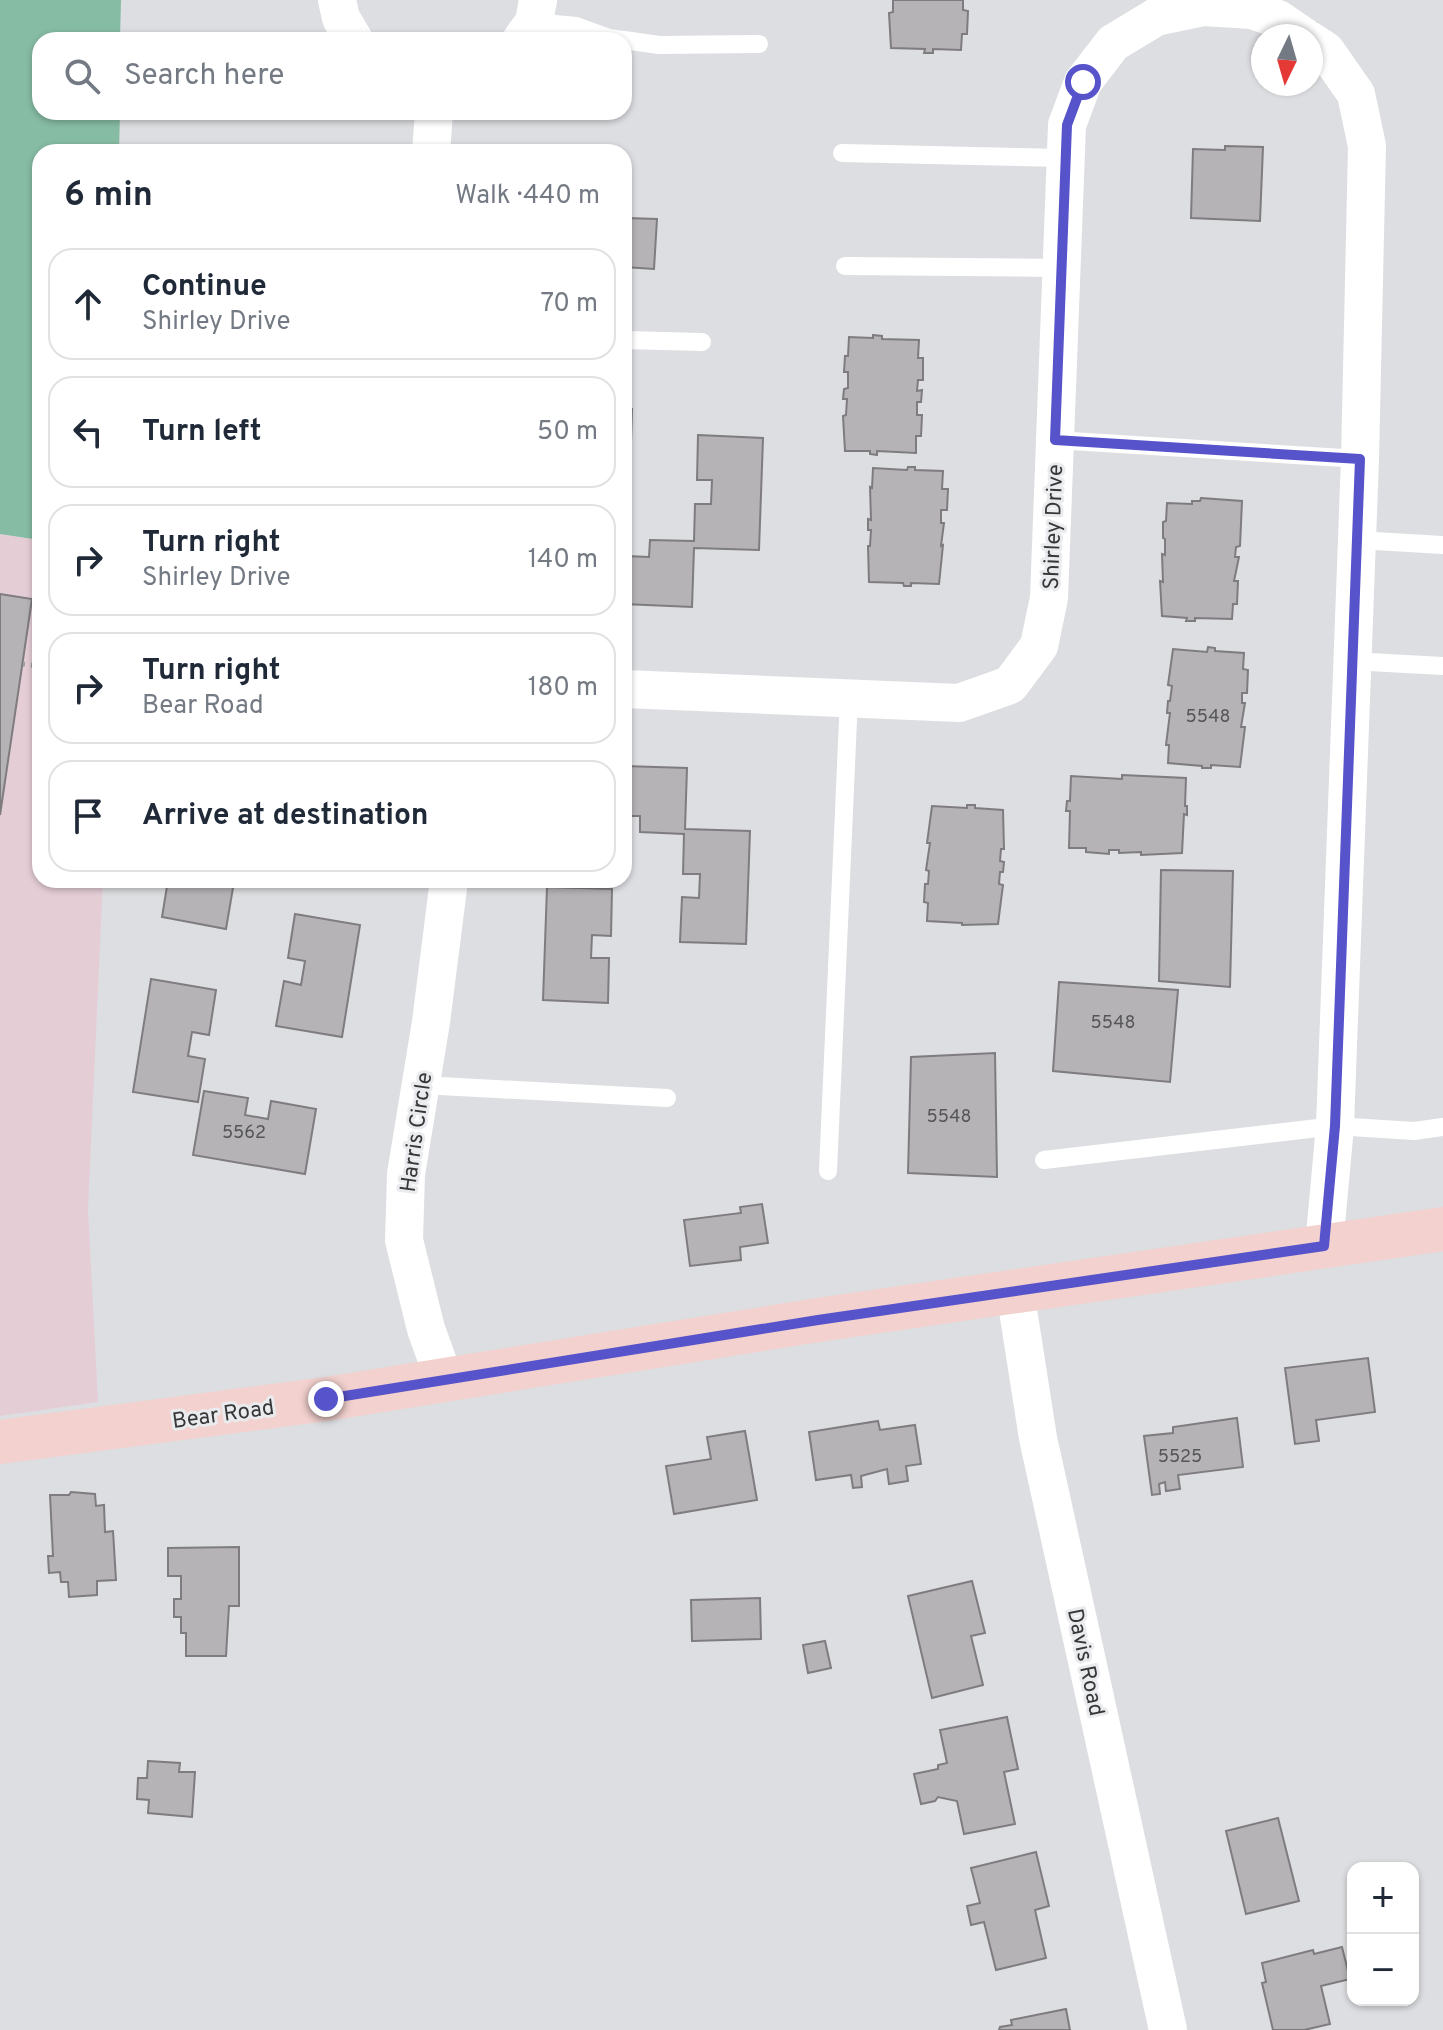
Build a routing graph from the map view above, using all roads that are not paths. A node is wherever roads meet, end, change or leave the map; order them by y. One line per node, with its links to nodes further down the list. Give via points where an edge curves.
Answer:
1 (337, 0): 4 (street)
2 (1290, 18): 12 (street, Shirley Drive, via 1204,7 1156,17 1113,43 1083,82 1067,125)
3 (531, 21): 5 (lane)
4 (349, 32)
5 (592, 32)
6 (632, 41): 7 (lane)
7 (759, 44)
8 (1323, 49): 18 (street, via 1356,94 1367,146)
9 (433, 120): 10 (street)
10 (432, 144)
11 (842, 153): 12 (lane)
12 (1065, 158): 14 (street, Shirley Drive)
13 (845, 266): 14 (lane)
14 (1061, 268): 17 (street, Shirley Drive)
15 (632, 340): 16 (lane)
16 (702, 342)
17 (1055, 440): 18 (lane); 24 (street, Shirley Drive, via 1049,598 1039,646 1010,685 959,703)
18 (1360, 459): 19 (street)
19 (1357, 540): 20 (lane); 21 (street)
20 (1443, 545)
21 (1351, 661): 22 (lane); 28 (street)
22 (1443, 666)
23 (632, 689): 24 (street, Shirley Drive)
24 (849, 698): 31 (lane)
25 (448, 888): 26 (street, Harris Circle)
26 (421, 1085): 27 (lane); 35 (street, Harris Circle, via 406,1174 404,1240)
27 (667, 1098)
28 (1335, 1126): 29 (lane, via 1414,1131); 30 (lane); 33 (street)
29 (1443, 1127)
30 (1044, 1160)
31 (828, 1171)
32 (1443, 1229): 33 (main road, Bear Road)
33 (1324, 1246): 34 (main road, Bear Road)
34 (1015, 1291): 35 (main road, Bear Road); 37 (street, Davis Road, via 1038,1438)
35 (444, 1379): 36 (main road, Bear Road)
36 (0, 1442)
37 (1168, 2030)

